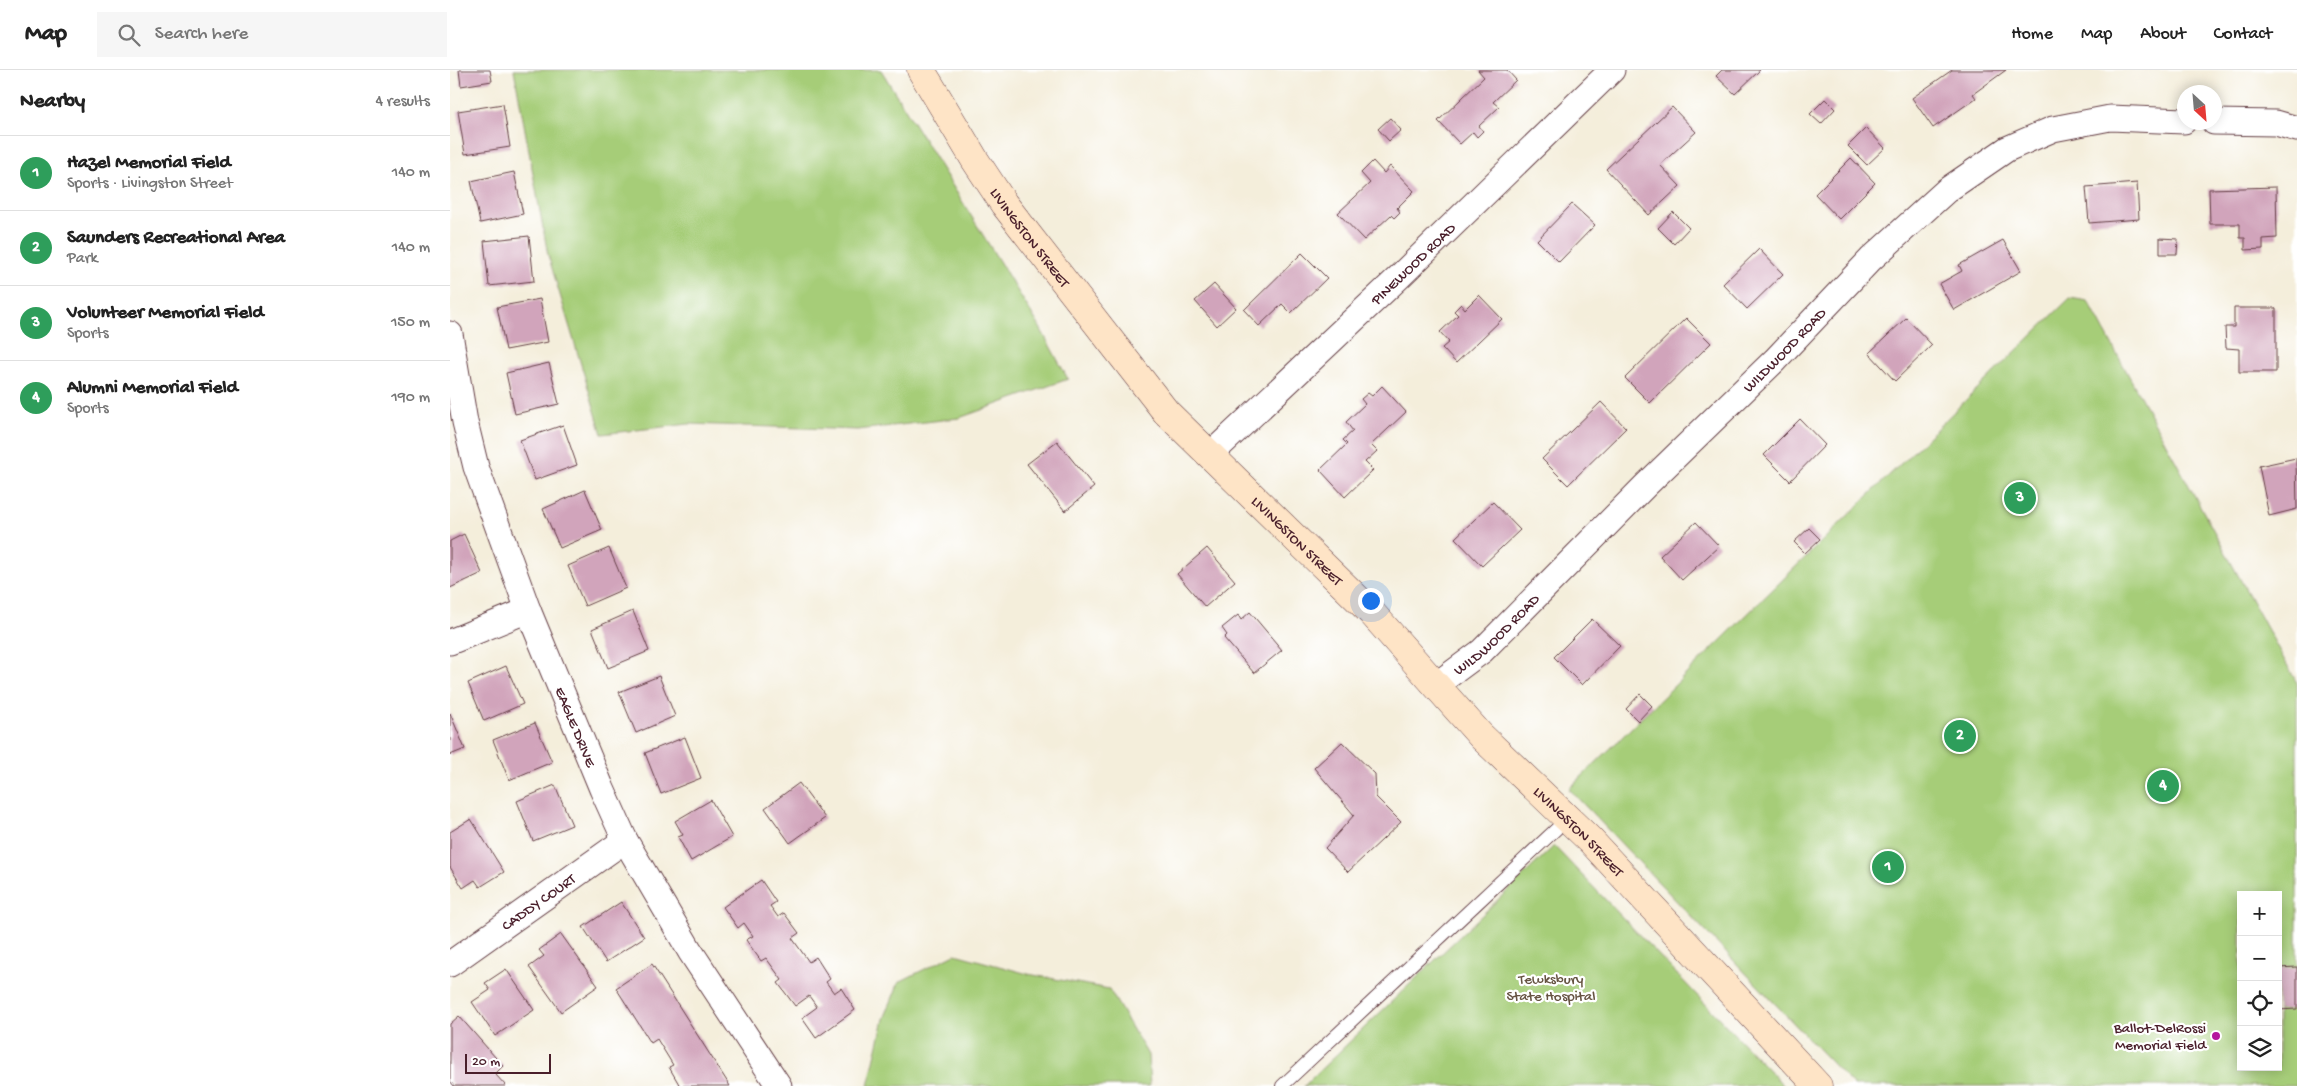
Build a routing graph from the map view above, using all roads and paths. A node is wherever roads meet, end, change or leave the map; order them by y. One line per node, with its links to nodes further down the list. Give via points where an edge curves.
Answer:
1 (921, 70): 7 (street, LIVINGSTON STREET, via 1004,204 1166,412)
2 (1612, 70): 7 (street, PINEWOOD ROAD)
3 (2177, 121): 10 (street, WILDWOOD ROAD, via 2110,118 2053,130 2007,150 1947,190 1871,259 1775,360 1482,651)
4 (2222, 122): 5 (street, via 2276,123)
5 (2297, 129)
6 (450, 334): 8 (street, EAGLE DRIVE, via 476,467)
7 (1210, 456): 10 (street, LIVINGSTON STREET, via 1371,612)
8 (528, 610): 9 (street); 12 (street, EAGLE DRIVE)
9 (450, 642)
10 (1436, 686): 11 (street, LIVINGSTON STREET, via 1481,736)
11 (1568, 819): 15 (lane); 16 (street, LIVINGSTON STREET)
12 (625, 840): 13 (street, CADDY COURT); 14 (street, EAGLE DRIVE, via 690,951)
13 (450, 964)
14 (779, 1086)
15 (1282, 1086)
16 (1818, 1086)

